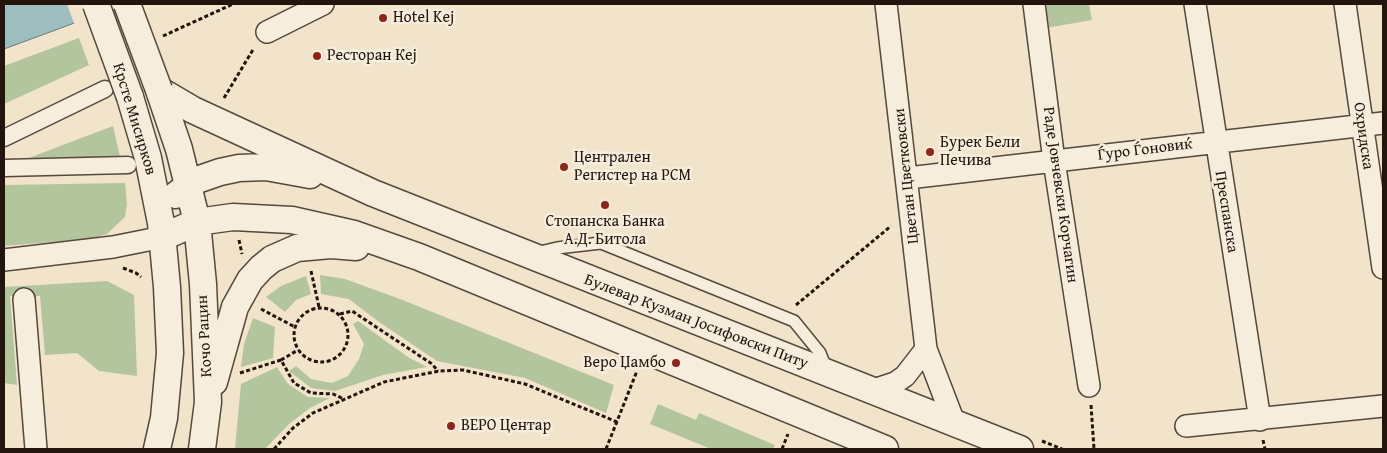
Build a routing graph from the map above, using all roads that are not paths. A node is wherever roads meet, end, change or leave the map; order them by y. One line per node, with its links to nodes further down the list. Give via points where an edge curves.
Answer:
1 (96, 4): 16 (street, Крсте Мисирков, bridge, via 130,97)
2 (127, 4): 10 (street, Крсте Мисирков, bridge)
3 (323, 4): 8 (street)
4 (886, 4): 18 (street, Цветан Цветковски)
5 (1034, 4): 15 (street, Раде Јовчевски Корчагин)
6 (1195, 4): 14 (street, Преспанска)
7 (1345, 4): 12 (street, Охридска)
8 (268, 32)
9 (105, 88): 13 (street)
10 (159, 90): 19 (street, Крсте Мисирков, via 179,149); 20 (street, Булевар Кузман Јосифовски Питу, via 193,110)
11 (1383, 122): 12 (street, Ѓуро Ѓоновиќ)
12 (1361, 125): 14 (street, Ѓуро Ѓоновиќ); 26 (street, Охридска)
13 (4, 138)
14 (1215, 141): 15 (street, Ѓуро Ѓоновиќ); 34 (street, Преспанска)
15 (1054, 161): 18 (street, Ѓуро Ѓоновиќ); 30 (street, Раде Јовчевски Корчагин)
16 (138, 162): 17 (street); 19 (street); 22 (street, Крсте Мисирков)
17 (4, 168)
18 (908, 178): 28 (street, Цветан Цветковски)
19 (182, 190): 20 (street, Булевар Кузман Јосифовски Питу, via 229,170 266,168 299,172); 21 (street, Крсте Мисирков); 22 (street)
20 (373, 193): 23 (street, Булевар Кузман Јосифовски Питу)
21 (197, 222): 22 (street); 24 (street, via 233,217 292,220 354,234); 32 (street, Кочо Рацин)
22 (162, 230): 25 (street, via 113,247); 38 (street, via 170,353)
23 (527, 256): 29 (street, Булевар Кузман Јосифовски Питу); 29 (lane, via 557,248 601,243 794,321 820,353)
24 (418, 258): 32 (street, via 331,245 297,248 272,259 250,280 235,308); 40 (street)
25 (4, 260)
26 (1383, 268)
27 (24, 299): 37 (street)
28 (926, 349): 31 (street, via 905,376); 35 (street, Цветан Цветковски)
29 (829, 374): 31 (street, Булевар Кузман Јосифовски Питу)
30 (1089, 386)
31 (871, 391): 35 (street, Булевар Кузман Јосифовски Питу)
32 (208, 402): 39 (street, Кочо Рацин)
33 (1383, 406): 34 (street)
34 (1260, 420): 36 (street)
35 (954, 422): 41 (street, Булевар Кузман Јосифовски Питу)
36 (1186, 426)
37 (36, 449)
38 (158, 449)
39 (202, 449)
40 (885, 449)
41 (1020, 449)

